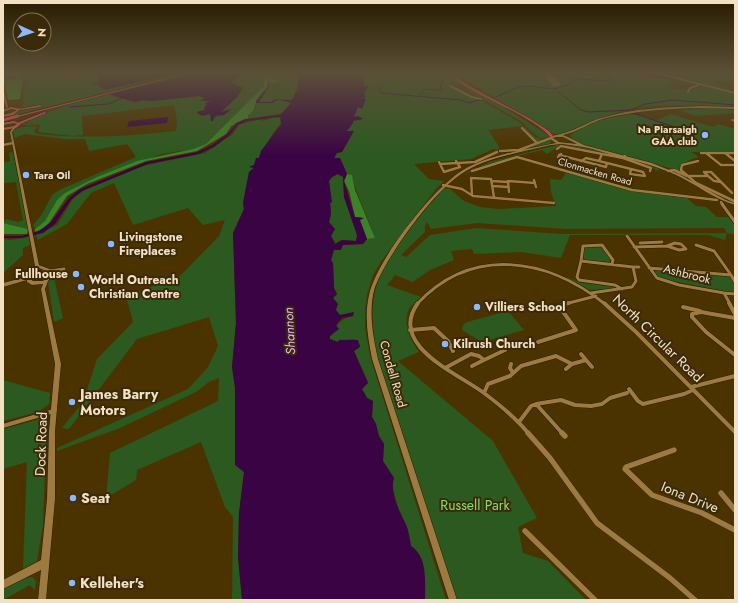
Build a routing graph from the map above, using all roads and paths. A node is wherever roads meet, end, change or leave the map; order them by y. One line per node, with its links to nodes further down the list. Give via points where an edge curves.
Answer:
1 (5, 99): 7 (main road)
2 (74, 99): 10 (highway)
3 (80, 99): 14 (highway, bridge)
4 (88, 99): 16 (highway)
5 (489, 99): 23 (highway, via 549,133)
6 (497, 99): 22 (highway)
7 (7, 107): 8 (main road); 11 (main road)
8 (11, 108): 10 (main road); 11 (main road)
9 (735, 108): 21 (main road, via 679,107 636,111 601,119)
10 (20, 109): 12 (main road)
11 (4, 110)
12 (12, 114): 13 (main road); 14 (main road)
13 (9, 118): 14 (main road); 14 (main road); 15 (main road)
14 (3, 120): 15 (main road)
15 (14, 122): 16 (main road)
16 (18, 123): 17 (main road)
17 (15, 127): 19 (main road); 20 (main road)
18 (522, 128): 26 (street)
19 (4, 129): 20 (main road)
20 (11, 132): 25 (main road)
21 (572, 132): 22 (main road); 24 (main road)
22 (557, 135): 23 (main road); 24 (main road)
23 (552, 139): 26 (street, via 543,139); 27 (main road); 30 (main road)
24 (569, 139): 28 (main road); 31 (main road)
25 (13, 143): 29 (street); 84 (main road)
26 (538, 143): 33 (street, via 514,151)
27 (560, 143): 28 (main road); 30 (main road, Condell Road)
28 (566, 143): 31 (main road)
29 (3, 145)
30 (547, 146): 53 (main road, Condell Road)
31 (583, 146): 42 (main road)
32 (557, 149): 38 (street, via 561,146)
33 (500, 151)
34 (497, 152): 47 (street, via 475,162)
35 (701, 153): 36 (street)
36 (706, 153): 37 (street); 49 (street, via 721,165)
37 (725, 153): 39 (street); 46 (street)
38 (602, 154): 42 (street); 44 (street)
39 (735, 154)
40 (559, 155): 41 (street); 43 (street); 50 (street)
41 (570, 157)
42 (624, 157): 54 (street); 55 (main road)
43 (581, 161): 44 (street, via 586,158); 48 (street, via 603,167)
44 (599, 161): 48 (street)
45 (698, 161): 57 (street, via 682,165 681,170)
46 (735, 161)
47 (457, 162): 51 (street); 51 (street, via 439,163 444,172)
48 (607, 164): 52 (street)
49 (735, 165)
50 (561, 166)
51 (460, 167): 53 (street)
52 (631, 169): 52 (street, via 643,172 645,176 630,174)
53 (466, 170): 62 (main road, Condell Road)
54 (654, 170)
55 (668, 171): 57 (street, via 674,170); 70 (main road)
56 (472, 172): 70 (street, Clonmacken Road, via 517,157 632,190)
57 (687, 176): 58 (street); 71 (street)
58 (708, 176): 61 (street, via 713,181); 61 (street, via 704,172 712,173)
59 (492, 181): 60 (street); 63 (street); 66 (street, via 472,178 472,192)
60 (508, 182): 64 (street); 65 (street, via 534,181)
61 (721, 182): 68 (street)
62 (443, 185): 69 (street, via 462,189 471,195); 140 (main road, Condell Road, via 385,262 373,288 369,320 375,359)
63 (493, 186): 64 (street); 69 (street)
64 (508, 187): 67 (street)
65 (536, 187)
66 (467, 191)
67 (509, 192)
68 (732, 193)
69 (494, 198): 72 (street)
70 (720, 200): 71 (main road, Clonmacken Road); 73 (street)
71 (735, 202)
72 (554, 203)
73 (735, 222)
74 (627, 236): 81 (street, Ashbrook)
75 (651, 242): 76 (street); 77 (street); 79 (street)
76 (662, 242)
77 (640, 243)
78 (696, 244): 90 (street, via 714,249)
79 (655, 246): 80 (street); 81 (street)
80 (667, 246): 80 (street, via 678,243 686,249 679,250)
81 (634, 247): 87 (street, Ashbrook)
82 (581, 261): 83 (street); 83 (street, via 583,246 602,245 614,260); 95 (street, via 577,277 579,280 615,285)
83 (612, 264): 85 (street)
84 (37, 266): 88 (main road); 89 (main road)
85 (633, 266): 86 (street); 95 (street, via 635,286)
86 (639, 267)
87 (649, 268): 90 (street); 97 (street, Ashbrook, via 662,280)
88 (49, 272): 89 (main road); 94 (main road)
89 (35, 274): 91 (main road)
90 (731, 276): 92 (street)
91 (30, 280): 93 (main road); 94 (main road)
92 (735, 282)
93 (3, 285)
94 (41, 286): 127 (main road, Dock Road, via 58,364)
95 (622, 289): 96 (street)
96 (591, 293): 99 (street, North Circular Road); 108 (street, North Circular Road, via 559,275 530,265 503,264 477,268 441,283 423,298 412,310)
97 (724, 293): 98 (street, Ashbrook); 106 (street, Ashbrook)
98 (735, 294)
99 (596, 296): 100 (street); 124 (street, North Circular Road, via 626,321)
100 (559, 306): 102 (street); 109 (street, via 576,330)
101 (683, 306): 103 (street)
102 (531, 307)
103 (690, 308): 104 (street); 105 (street)
104 (696, 312): 105 (street); 113 (street, via 692,317 697,324)
105 (701, 312): 107 (street)
106 (735, 314)
107 (735, 318)
108 (410, 330): 111 (street, via 434,328 448,341); 120 (street, via 413,340 422,350)
109 (538, 342)
110 (505, 350): 114 (street)
111 (453, 351)
112 (581, 354): 115 (street)
113 (735, 355)
114 (484, 360): 118 (street); 120 (street, via 471,354)
115 (586, 360): 117 (street); 119 (street)
116 (511, 364): 122 (street)
117 (572, 364): 121 (street); 122 (street, via 556,356 521,366)
118 (472, 366)
119 (592, 367)
120 (445, 368): 125 (street)
121 (566, 369)
122 (513, 373): 125 (street, via 488,384)
123 (735, 376): 124 (street)
124 (692, 389): 126 (street, via 684,394 643,404 628,391 602,404 591,406 561,400); 130 (street, North Circular Road)
125 (484, 393): 128 (street)
126 (536, 404): 128 (street, via 531,406); 131 (street)
127 (54, 411): 129 (street); 137 (main road, Dock Road)
128 (519, 422): 142 (street, via 542,447 584,507 598,522)
129 (3, 426)
130 (734, 430)
131 (565, 436)
132 (674, 450): 135 (street, Iona Drive, via 625,469 652,495 702,513)
133 (721, 493): 134 (street, Iona Drive)
134 (735, 510)
135 (735, 530)
136 (525, 531): 141 (street)
137 (46, 563): 138 (main road); 139 (main road, Dock Road)
138 (3, 585)
139 (42, 600)
140 (453, 600)
141 (595, 600)
142 (695, 600)

